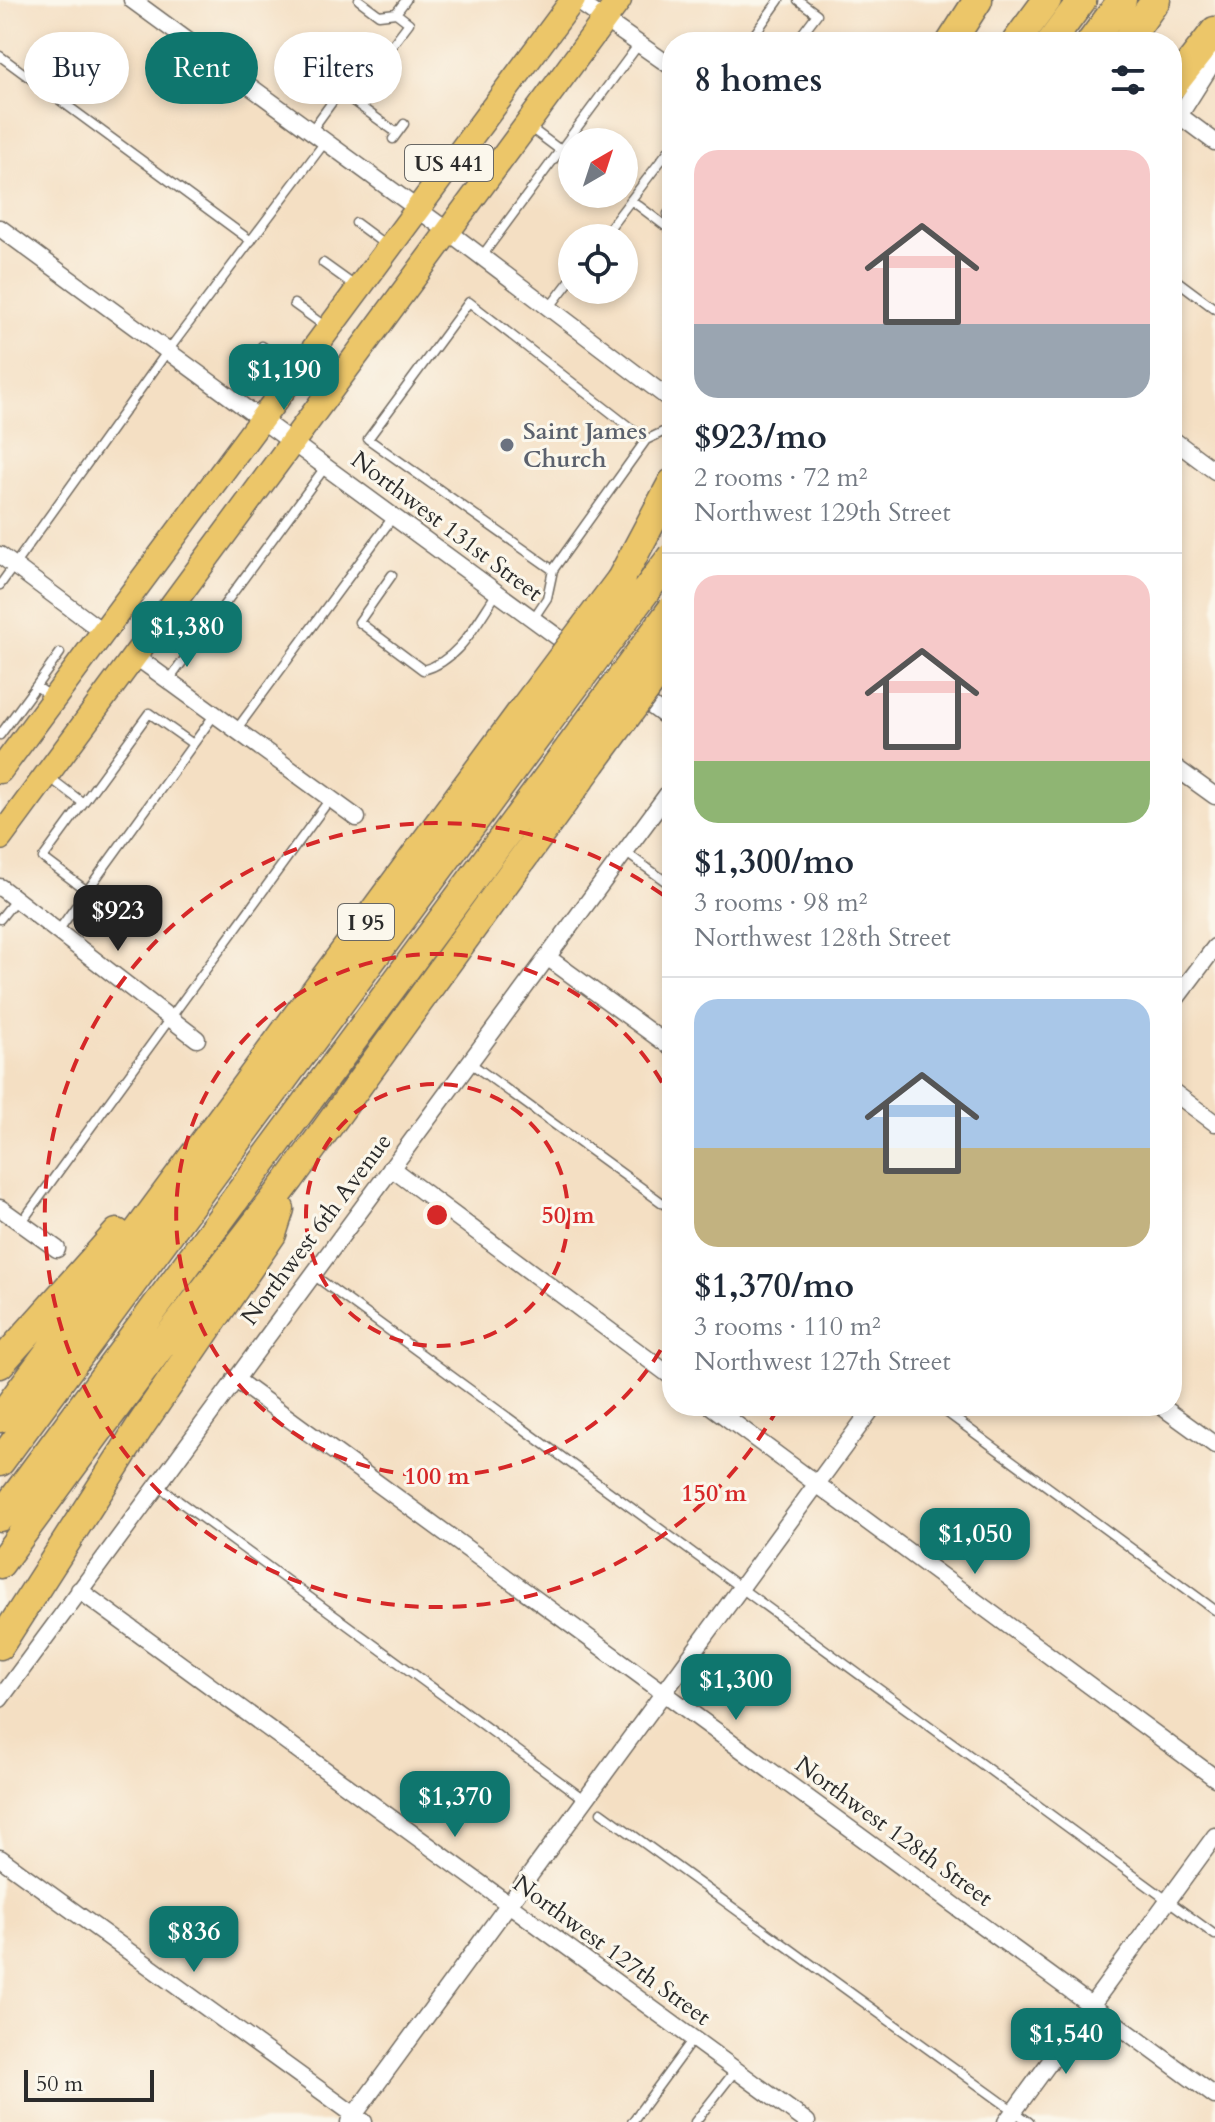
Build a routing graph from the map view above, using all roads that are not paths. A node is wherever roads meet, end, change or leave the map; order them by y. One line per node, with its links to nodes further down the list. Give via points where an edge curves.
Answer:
1 (132, 0): 36 (street)
2 (359, 0): 13 (lane, via 379,15)
3 (406, 0): 13 (lane)
4 (574, 0): 14 (street); 45 (main road, US 441)
5 (619, 0): 14 (main road, US 441)
6 (779, 0): 17 (lane)
7 (798, 0): 18 (lane, via 817,14)
8 (978, 0): 19 (highway)
9 (1047, 0): 20 (highway)
10 (1082, 0): 21 (highway)
11 (1122, 0): 22 (highway)
12 (1156, 0): 23 (highway)
13 (396, 13): 16 (lane, via 409,23)
14 (604, 20): 24 (street); 34 (main road, US 441)
15 (1215, 31): 28 (highway)
16 (402, 32)
17 (756, 32)
18 (804, 32)
19 (957, 32)
20 (1023, 32)
21 (1058, 32)
22 (1098, 32)
23 (1133, 32)
24 (639, 44): 27 (street); 35 (lane)
25 (0, 56): 51 (lane)
26 (1215, 59): 31 (street)
27 (662, 60)
28 (1182, 73)
29 (330, 104): 36 (lane)
30 (355, 104): 32 (lane, via 395,136)
31 (1182, 111)
32 (404, 124)
33 (1182, 124): 38 (street)
34 (527, 125): 39 (lane); 50 (main road, US 441)
35 (576, 128)
36 (311, 132): 37 (street)
37 (325, 142): 45 (street); 51 (lane)
38 (1215, 142)
39 (558, 148)
40 (558, 153): 53 (lane)
41 (662, 159): 42 (lane)
42 (638, 191)
43 (638, 205): 47 (lane)
44 (625, 208): 48 (lane)
45 (415, 209): 50 (street); 52 (main road, US 441)
46 (356, 223): 52 (lane)
47 (662, 223)
48 (613, 224)
49 (0, 228): 63 (street, Northwest 131st Street)
50 (449, 232): 53 (street); 69 (main road, US 441)
51 (251, 241): 63 (lane)
52 (388, 246): 56 (main road, US 441)
53 (481, 257): 59 (street)
54 (323, 263): 56 (lane)
55 (1182, 284): 60 (lane)
56 (357, 288): 61 (main road, US 441)
57 (558, 296): 59 (lane)
58 (294, 304): 61 (lane)
59 (549, 308): 65 (street)
60 (1215, 309)
61 (328, 328): 64 (main road, US 441)
62 (262, 346): 64 (lane)
63 (167, 352): 66 (street, Northwest 131st Street); 77 (lane)
64 (296, 371): 66 (main road, US 441)
65 (662, 393)
66 (260, 420): 69 (street, Northwest 131st Street); 86 (main road, US 441)
67 (662, 432): 68 (lane)
68 (646, 440): 79 (lane); 79 (lane, via 469,302 368,439)
69 (291, 442): 71 (street, Northwest 131st Street); 88 (main road, US 441)
70 (1182, 446): 72 (street)
71 (326, 466): 74 (street, Northwest 131st Street); 90 (lane)
72 (1215, 471)
73 (662, 502): 81 (highway)
74 (393, 517): 83 (street, Northwest 131st Street); 96 (lane)
75 (662, 524): 81 (highway, I 95)
76 (0, 555): 77 (street)
77 (15, 566): 82 (lane); 86 (street)
78 (662, 568): 95 (highway, bridge)
79 (553, 570): 84 (lane, via 547,598)
80 (392, 575): 83 (lane, via 359,622 423,670 451,657)
81 (621, 579): 95 (highway, I 95, bridge)
82 (0, 585)
83 (497, 593): 84 (street, Northwest 131st Street)
84 (533, 620): 94 (street, Northwest 131st Street)
85 (662, 625): 99 (highway, bridge)
86 (103, 632): 91 (main road, US 441); 92 (main road, via 112,663)
87 (60, 653): 91 (lane)
88 (135, 656): 90 (street); 92 (main road, US 441)
89 (662, 665): 99 (highway, bridge)
90 (168, 680): 93 (street)
91 (45, 692): 98 (main road, US 441)
92 (98, 705): 101 (main road, US 441)
93 (215, 714): 96 (street); 97 (lane)
94 (662, 714)
95 (533, 719): 124 (highway, I 95); 141 (highway)
96 (236, 730): 103 (street)
97 (193, 744): 105 (lane, via 149,713); 111 (lane)
98 (3, 750)
99 (581, 755): 126 (highway); 144 (highway)
100 (1182, 772): 102 (street)
101 (46, 774): 105 (lane); 107 (main road, US 441)
102 (1215, 796)
103 (331, 799): 106 (street); 118 (lane)
104 (662, 802): 108 (street, Northwest 6th Avenue)
105 (83, 803): 111 (lane, via 43,858)
106 (357, 818)
107 (0, 838)
108 (625, 852): 109 (lane); 116 (street, Northwest 6th Avenue)
109 (662, 879)
110 (0, 887): 112 (street)
111 (87, 891): 114 (lane)
112 (16, 899): 113 (lane); 114 (street)
113 (0, 919)
114 (57, 931): 118 (street)
115 (1215, 947): 117 (street)
116 (547, 957): 120 (street); 121 (street, Northwest 6th Avenue)
117 (1182, 991)
118 (169, 1018): 119 (street); 129 (lane)
119 (197, 1039)
120 (662, 1041)
121 (469, 1062): 125 (street, Northwest 6th Avenue); 127 (lane)
122 (1182, 1098): 123 (street)
123 (1215, 1123)
124 (210, 1133): 132 (highway); 139 (highway, I 95)
125 (391, 1168): 131 (street, Northwest 6th Avenue); 133 (street)
126 (290, 1179): 145 (highway); 149 (highway, via 272,1234)
127 (662, 1203)
128 (0, 1208): 129 (street)
129 (21, 1223): 130 (street)
130 (57, 1249)
131 (312, 1274): 134 (street, Northwest 6th Avenue); 146 (lane)
132 (0, 1364)
133 (662, 1370)
134 (235, 1379): 142 (street, Northwest 6th Avenue); 150 (street, Northwest 128th Street)
135 (724, 1416): 143 (street)
136 (867, 1416): 143 (street)
137 (952, 1416): 148 (lane)
138 (1175, 1416): 140 (street)
139 (0, 1418)
140 (1215, 1445)
141 (0, 1462)
142 (156, 1485): 147 (street, Northwest 6th Avenue); 153 (lane)
143 (817, 1485): 146 (street); 152 (street)
144 (0, 1517)
145 (0, 1564)
146 (743, 1586): 150 (street); 157 (lane)
147 (79, 1590): 151 (street, Northwest 6th Avenue); 158 (street, Northwest 127th Street)
148 (1215, 1610)
149 (0, 1645)
150 (664, 1694): 153 (street); 160 (street, Northwest 128th Street)
151 (0, 1699)
152 (1215, 1778)
153 (585, 1800): 158 (street)
154 (601, 1812): 164 (lane)
155 (1215, 1836): 157 (street)
156 (0, 1858): 165 (street)
157 (1169, 1901): 159 (lane); 160 (street)
158 (508, 1903): 161 (street, Northwest 127th Street); 165 (street)
159 (1215, 1935)
160 (1093, 2006): 163 (street, Northwest 128th Street); 164 (street)
161 (694, 2039): 162 (street, Northwest 127th Street); 166 (lane)
162 (736, 2070): 167 (lane); 168 (street, Northwest 127th Street)
163 (1215, 2096)
164 (1010, 2116): 169 (lane)
165 (356, 2120)
166 (632, 2122)
167 (695, 2122)
168 (807, 2122)
169 (1029, 2122)

